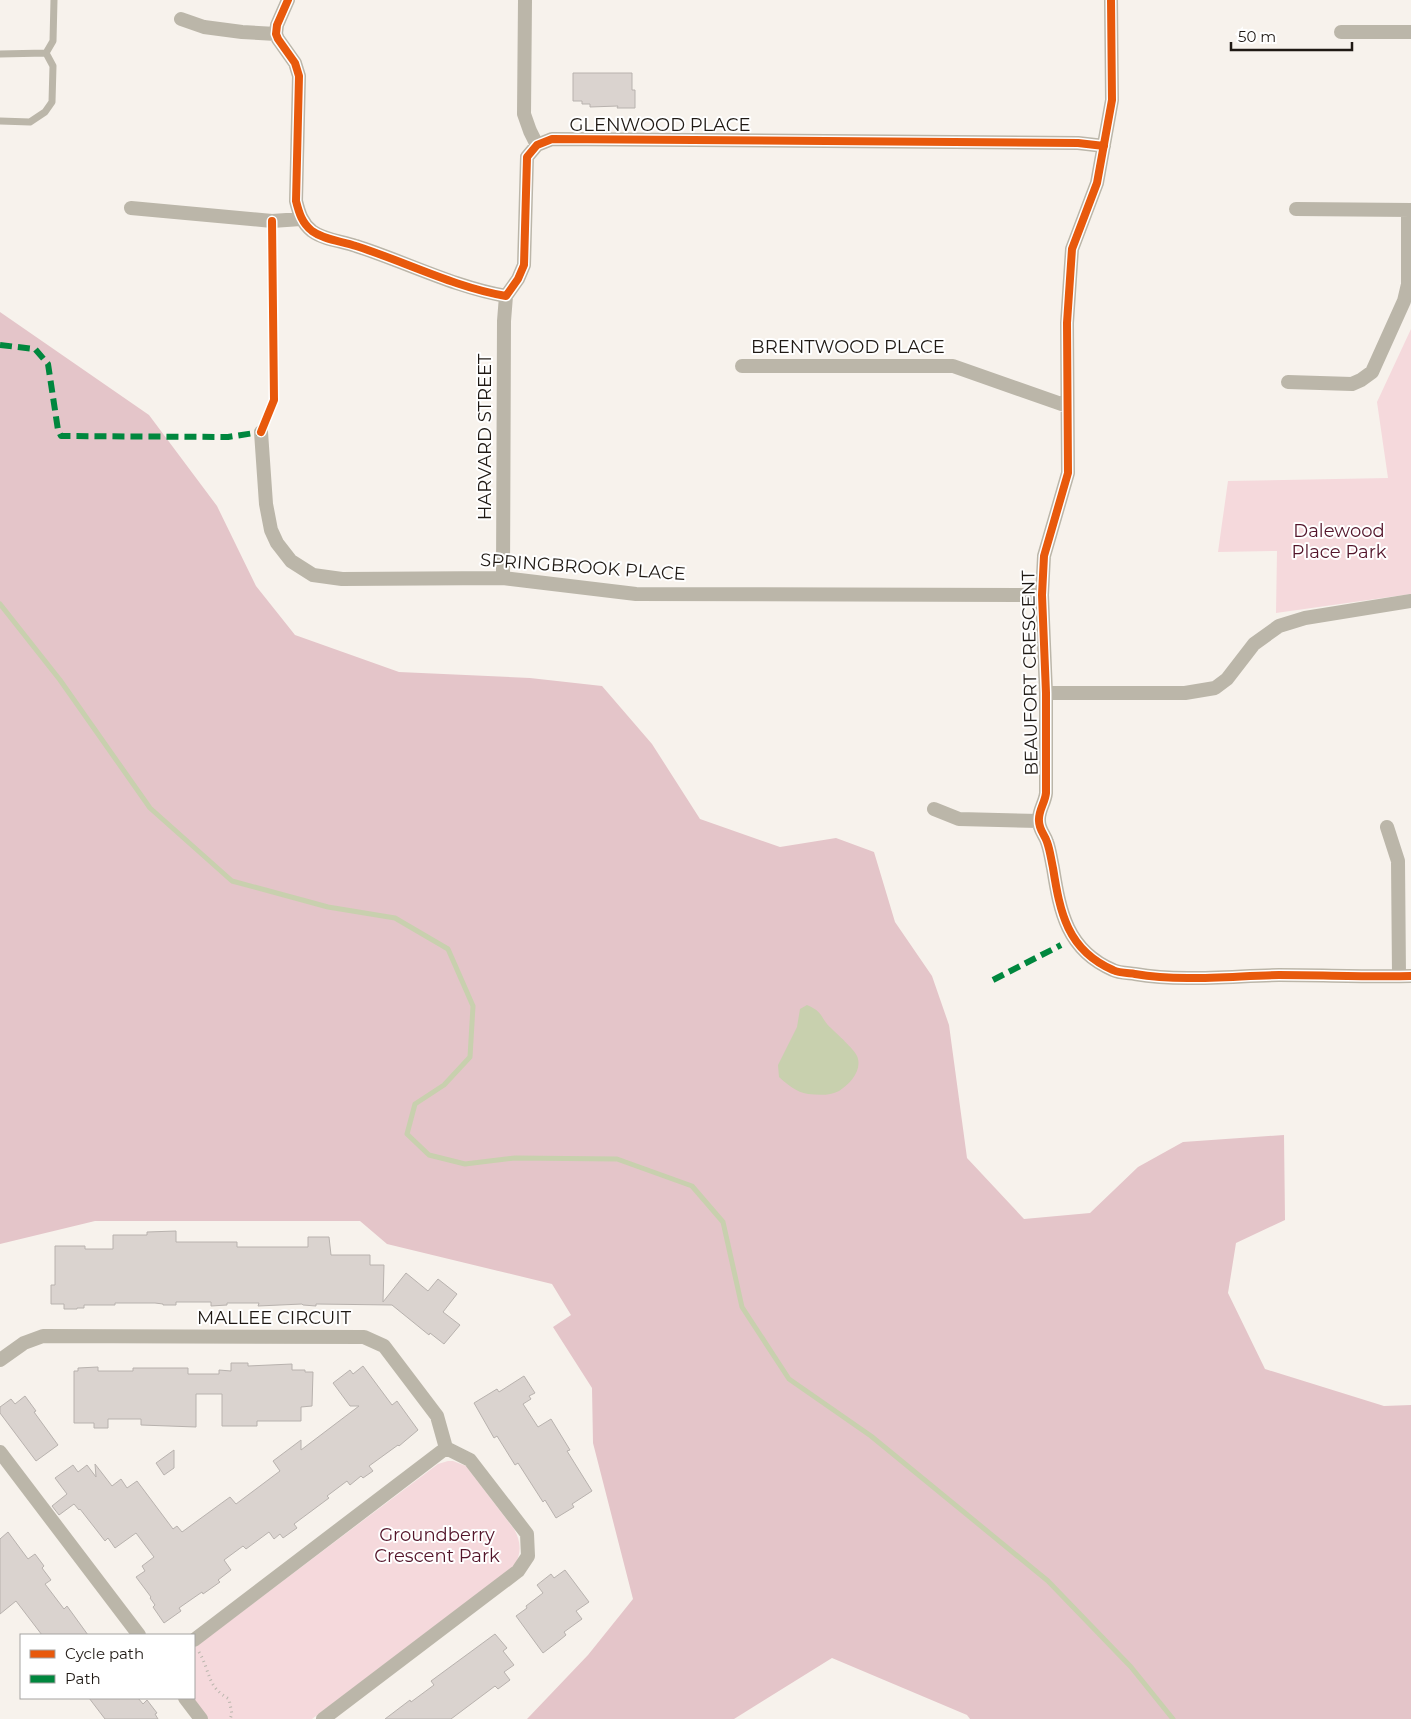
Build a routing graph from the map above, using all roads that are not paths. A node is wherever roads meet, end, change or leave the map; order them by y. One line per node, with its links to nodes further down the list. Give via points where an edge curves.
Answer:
1 (54, 0): 9 (lane, via 53,41)
2 (288, 0): 8 (street)
3 (525, 0): 12 (street, via 524,114)
4 (1111, 0): 13 (street, BEAUFORT CRESCENT, via 1112,100)
5 (181, 19): 8 (street, via 204,27)
6 (1341, 32): 7 (street)
7 (1411, 32)
8 (276, 34): 17 (street, via 295,63 299,76 296,201)
9 (46, 53): 10 (lane); 11 (lane, via 53,66 52,102 45,112 30,122)
10 (0, 54)
11 (0, 121)
12 (537, 145): 13 (street, GLENWOOD PLACE, via 552,139 1078,143); 18 (street, via 527,157 524,265)
13 (1104, 146): 21 (street, BEAUFORT CRESCENT, via 1097,184 1072,249 1067,323)
14 (131, 208): 17 (street, via 272,221)
15 (1296, 209): 16 (street)
16 (1410, 210): 20 (street, via 1408,284 1404,301 1372,372 1352,384)
17 (301, 219): 18 (street, via 313,232 328,238 465,286)
18 (506, 296): 23 (street, HARVARD STREET)
19 (742, 366): 21 (street, BRENTWOOD PLACE, via 953,366)
20 (1288, 382)
21 (1067, 406): 24 (street, BEAUFORT CRESCENT, via 1068,473 1044,556)
22 (261, 432): 23 (street, SPRINGBROOK PLACE, via 271,530 292,561 313,575 342,580)
23 (503, 578): 24 (street, SPRINGBROOK PLACE, via 636,594)
24 (1042, 595): 26 (street, BEAUFORT CRESCENT)
25 (1411, 601): 26 (street, via 1305,618 1279,626 1254,644 1227,679 1215,688 1185,693)
26 (1046, 694): 28 (street, BEAUFORT CRESCENT, via 1046,793 1039,811)
27 (934, 809): 28 (street, via 959,819)
28 (1039, 822): 30 (street, via 1050,849 1058,901 1067,929 1091,956 1114,970 1147,976 1187,977)
29 (1387, 827): 30 (street, via 1398,861)
30 (1405, 976)
31 (0, 1360): 32 (street, MALLEE CIRCUIT, via 24,1343 43,1336 364,1337 384,1346 437,1416)
32 (446, 1448): 35 (street); 38 (street, via 470,1460 527,1534 528,1556 518,1571)
33 (0, 1452): 34 (street)
34 (137, 1634)
35 (195, 1643)
36 (186, 1699): 37 (street)
37 (201, 1719)
38 (323, 1719)

